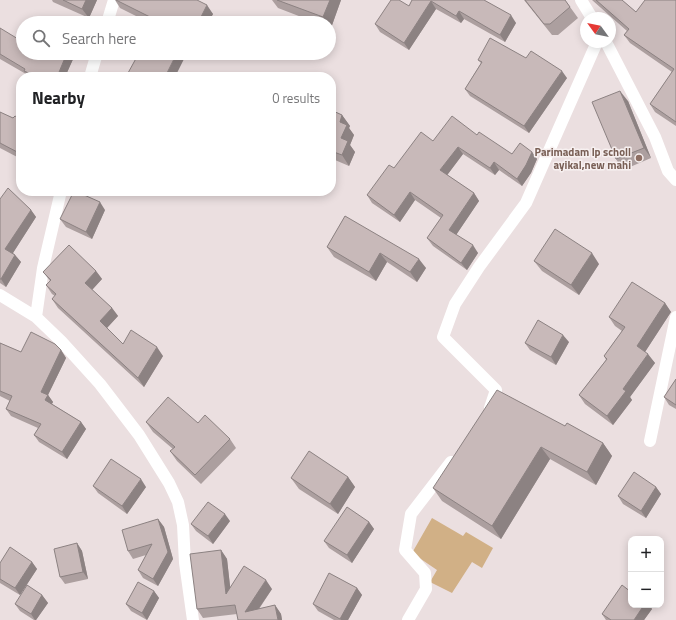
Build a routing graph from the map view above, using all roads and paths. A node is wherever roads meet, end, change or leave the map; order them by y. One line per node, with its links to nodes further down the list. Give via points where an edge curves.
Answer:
1 (114, 0): 4 (street)
2 (581, 0): 3 (street)
3 (588, 12)
4 (109, 16)
5 (594, 48): 14 (street, via 526,202 456,304 443,336 496,390)
6 (609, 48): 9 (street, via 655,137 668,171)
7 (95, 60): 8 (street)
8 (91, 72)
9 (676, 180)
10 (60, 196): 12 (street)
11 (0, 295): 12 (street)
12 (36, 317): 17 (street, via 100,384 139,435 169,483 178,502 183,525)
13 (676, 317): 15 (street)
14 (487, 416)
15 (650, 441)
16 (458, 453): 18 (street, via 411,514 405,550 425,573 426,589)
17 (192, 620)
18 (408, 620)

